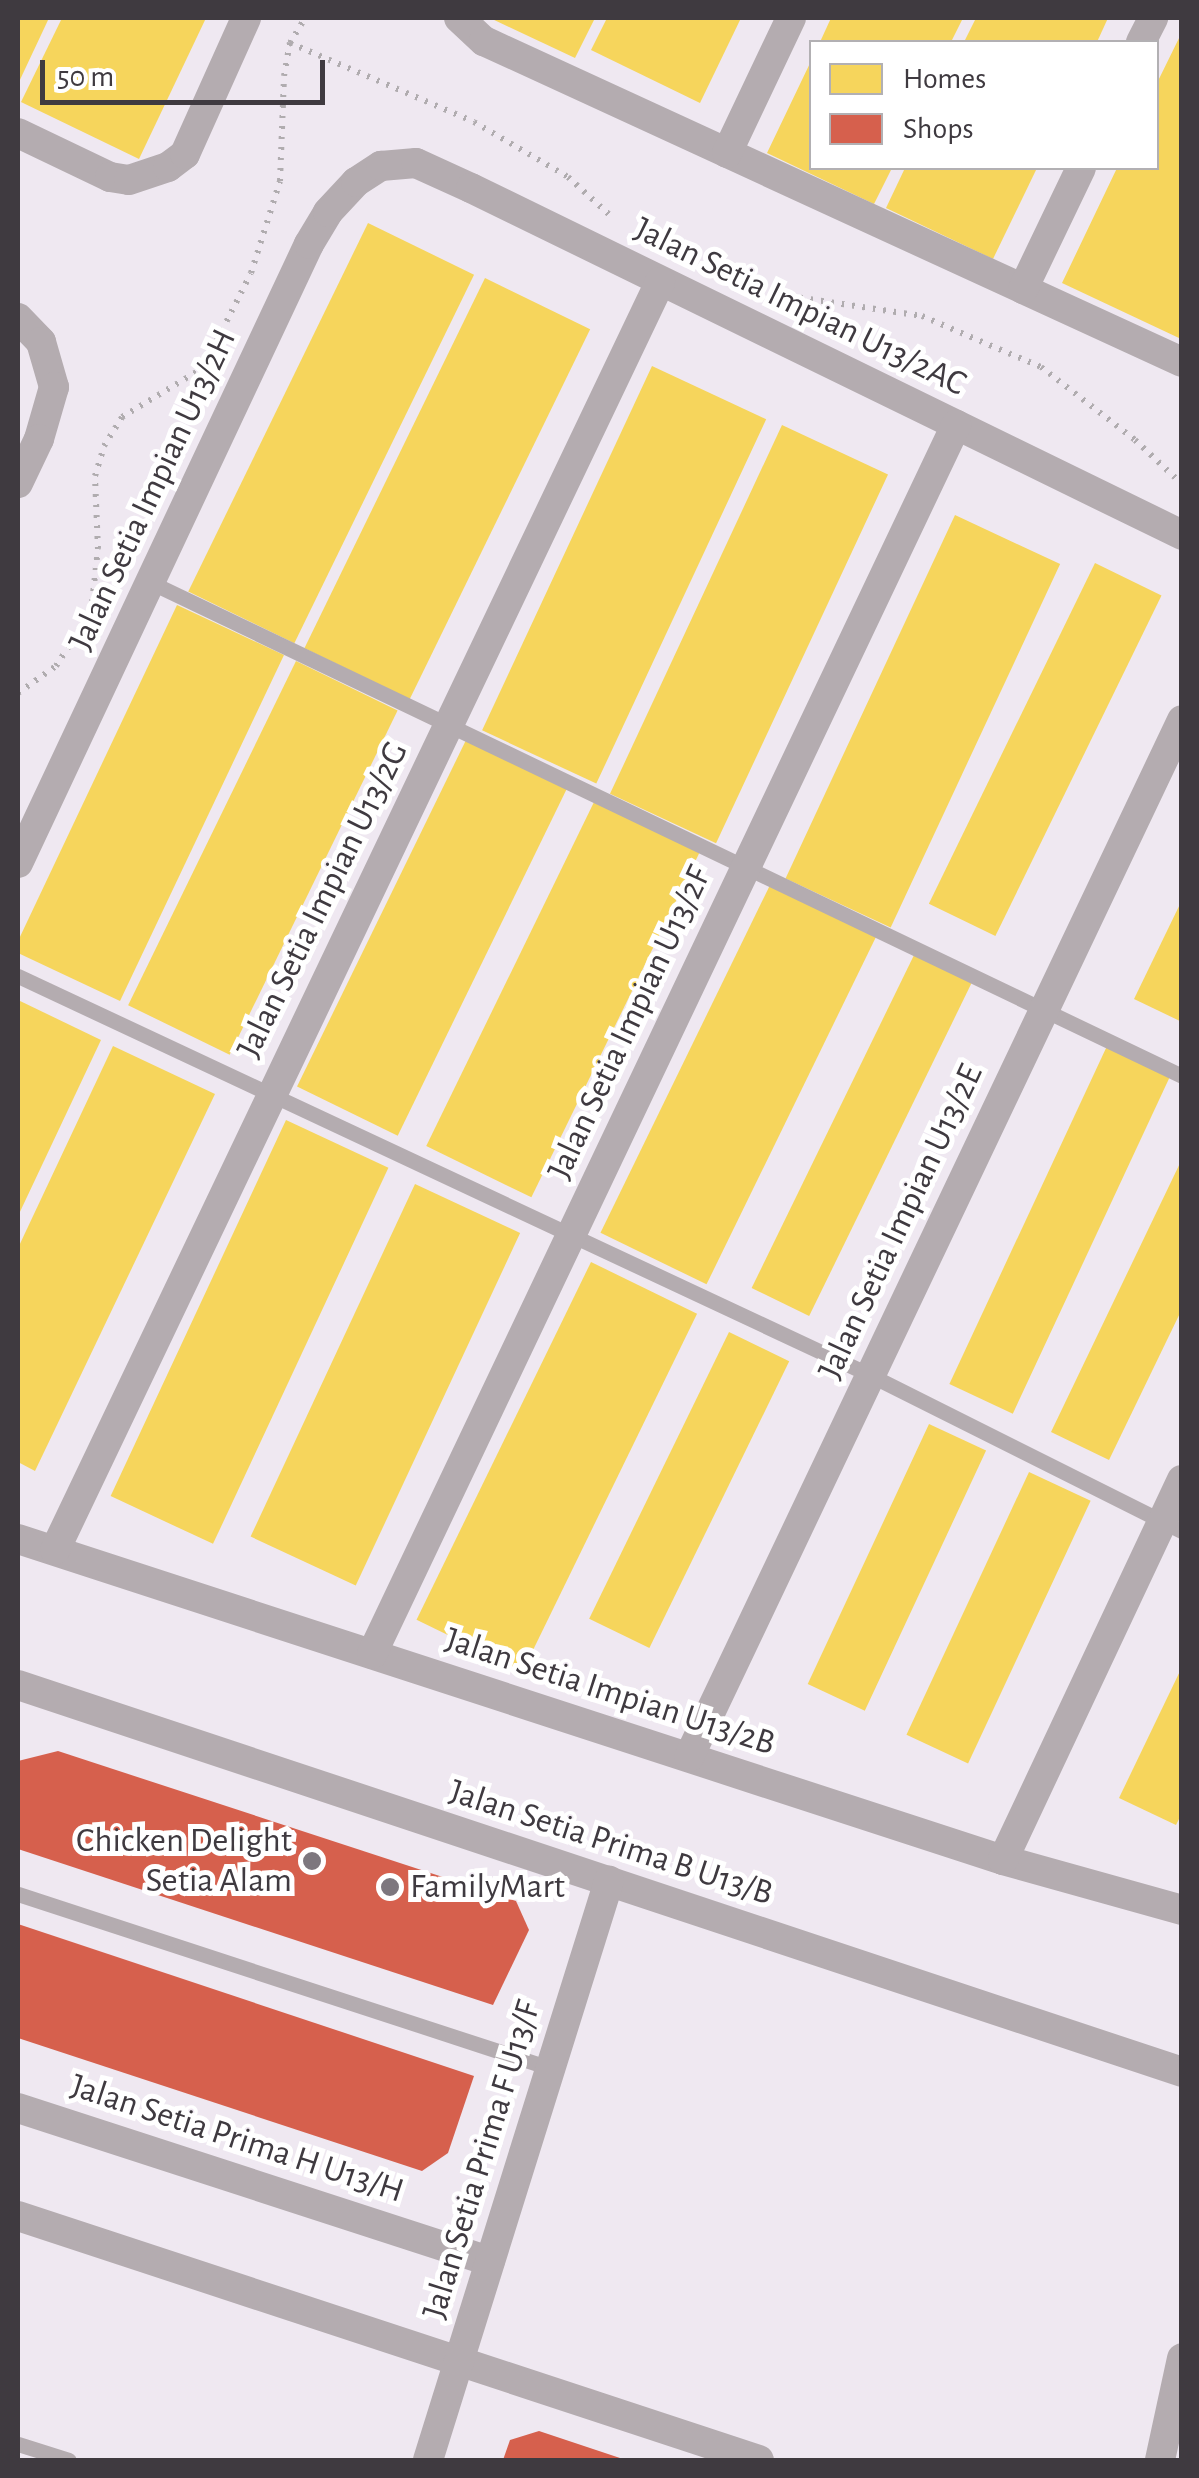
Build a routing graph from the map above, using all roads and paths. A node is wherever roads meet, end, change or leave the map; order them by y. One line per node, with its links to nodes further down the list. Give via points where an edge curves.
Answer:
1 (246, 18): 6 (street, via 184,154 149,177 110,177)
2 (305, 18): 5 (path)
3 (459, 18): 7 (street, via 484,40)
4 (791, 18): 7 (street)
5 (290, 43): 10 (path, via 474,122 568,177); 21 (path, via 280,181 251,273 203,368 122,417 104,446 95,476 98,549 91,612 56,666)
6 (18, 134)
7 (727, 152): 12 (street)
8 (381, 166): 11 (street, Jalan Setia Impian U13/2AC, via 416,163); 20 (street, Jalan Setia Impian U13/2H, via 346,192 309,244)
9 (1080, 170): 12 (street)
10 (621, 226)
11 (660, 282): 16 (street, Jalan Setia Impian U13/2AC); 23 (street, Jalan Setia Impian U13/2G)
12 (1023, 289): 15 (street)
13 (762, 291): 18 (path, via 922,316 1041,367)
14 (18, 318): 17 (street, via 41,342 54,387)
15 (1182, 362)
16 (956, 425): 19 (street, Jalan Setia Impian U13/2AC); 25 (street, Jalan Setia Impian U13/2F)
17 (18, 483)
18 (1182, 484)
19 (1182, 535)
20 (152, 583): 23 (lane); 24 (street, Jalan Setia Impian U13/2H)
21 (18, 692)
22 (1182, 720): 27 (street, Jalan Setia Impian U13/2E)
23 (448, 725): 25 (lane); 29 (street, Jalan Setia Impian U13/2G)
24 (18, 864)
25 (745, 867): 27 (lane); 30 (street, Jalan Setia Impian U13/2F)
26 (18, 976): 29 (lane)
27 (1044, 1010): 28 (lane); 31 (street, Jalan Setia Impian U13/2E)
28 (1182, 1076)
29 (270, 1098): 30 (lane); 35 (street, Jalan Setia Impian U13/2G)
30 (570, 1235): 31 (lane); 36 (street, Jalan Setia Impian U13/2F)
31 (870, 1375): 33 (lane); 38 (street, Jalan Setia Impian U13/2E)
32 (1182, 1480): 33 (street)
33 (1172, 1526): 39 (street)
34 (18, 1539): 35 (street, Jalan Setia Impian U13/2B)
35 (54, 1550): 36 (street, Jalan Setia Impian U13/2B)
36 (372, 1654): 38 (street, Jalan Setia Impian U13/2B)
37 (18, 1685): 40 (street, Jalan Setia Prima B U13/B)
38 (689, 1757): 39 (street, Jalan Setia Impian U13/2B)
39 (1003, 1860): 42 (street, Jalan Setia Impian U13/2B)
40 (609, 1882): 43 (street, Jalan Setia Prima F U13/F); 44 (street, Jalan Setia Prima B U13/B)
41 (18, 1894): 43 (lane)
42 (1182, 1910)
43 (550, 2068): 47 (street, Jalan Setia Prima F U13/F)
44 (1182, 2072)
45 (18, 2108): 47 (street, Jalan Setia Prima H U13/H)
46 (18, 2216): 49 (street)
47 (490, 2261): 49 (street, Jalan Setia Prima F U13/F)
48 (1182, 2358): 54 (street)
49 (459, 2362): 52 (street, Jalan Setia Prima F U13/F); 53 (street)
50 (18, 2444): 51 (lane)
51 (69, 2460)
52 (428, 2460)
53 (759, 2460)
54 (1160, 2460)

